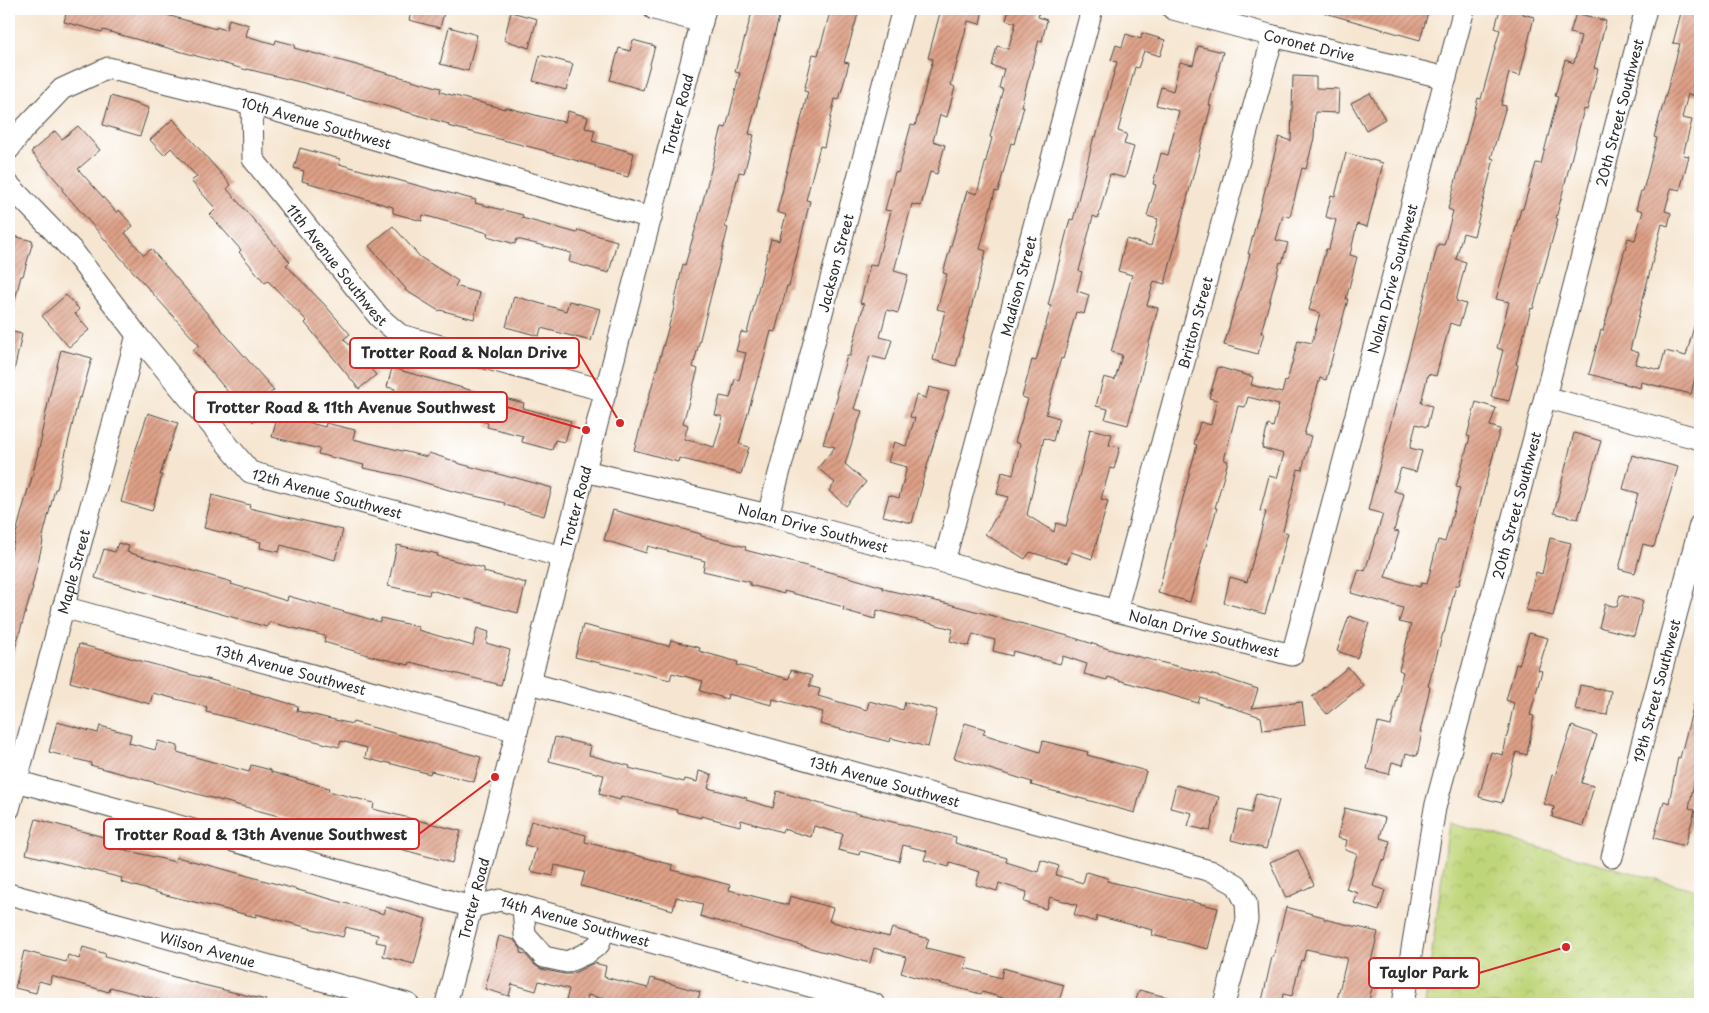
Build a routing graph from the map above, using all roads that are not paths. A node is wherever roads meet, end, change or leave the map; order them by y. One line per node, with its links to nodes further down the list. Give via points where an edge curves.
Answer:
1 (654, 9): 7 (street)
2 (903, 9): 19 (street, Jackson Street)
3 (1092, 9): 22 (street, Madison Street)
4 (1173, 9): 8 (street, Coronet Drive)
5 (1464, 9): 9 (street, Nolan Drive Southwest)
6 (1646, 9): 16 (street, 20th Street Southwest)
7 (704, 15): 13 (street, Trotter Road)
8 (1273, 36): 9 (street, Coronet Drive); 24 (street, Britton Street)
9 (1446, 78): 24 (street, Nolan Drive Southwest, via 1292,655)
10 (252, 104): 11 (street, 10th Avenue Southwest, via 108,68 62,89); 13 (street, 10th Avenue Southwest); 15 (street, 11th Avenue Southwest, via 253,160 379,317 400,335)
11 (9, 149)
12 (9, 185): 14 (street, 12th Avenue Southwest, via 73,251)
13 (651, 218): 15 (street, Trotter Road)
14 (137, 334): 21 (street, 12th Avenue Southwest, via 250,472); 23 (street, Maple Street)
15 (606, 391): 18 (street, Trotter Road)
16 (1545, 397): 17 (street); 38 (street, 20th Street Southwest, via 1435,808)
17 (1700, 439)
18 (585, 471): 19 (street, Nolan Drive Southwest); 21 (street, Trotter Road)
19 (768, 515): 22 (street, Nolan Drive Southwest)
20 (1700, 524): 29 (street, 19th Street Southwest)
21 (563, 557): 25 (street, Trotter Road)
22 (944, 562): 24 (street, Nolan Drive Southwest)
23 (63, 607): 26 (street, 13th Avenue Southwest); 27 (street, Maple Street)
24 (1116, 611)
25 (530, 683): 26 (street, Trotter Road); 37 (street, 13th Avenue Southwest, via 1214,872 1237,885 1246,903 1248,920)
26 (517, 731): 32 (street, Trotter Road)
27 (16, 781): 28 (street, Maple Street); 32 (street, 14th Avenue Southwest)
28 (9, 809)
29 (1612, 857)
30 (9, 894): 34 (street, Wilson Avenue)
31 (523, 906): 32 (street, 14th Avenue Southwest, via 500,900); 33 (street, 14th Avenue Southwest); 33 (street, via 526,936 544,957 567,962 587,953 599,944)
32 (472, 907): 35 (street, Trotter Road)
33 (604, 929): 36 (street, 14th Avenue Southwest)
34 (408, 1004)
35 (446, 1004)
36 (874, 1004)
37 (1224, 1004)
38 (1403, 1004)

